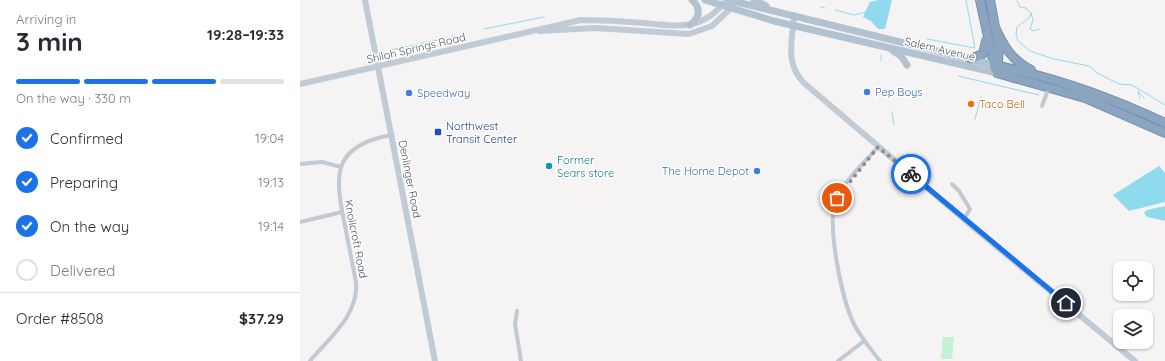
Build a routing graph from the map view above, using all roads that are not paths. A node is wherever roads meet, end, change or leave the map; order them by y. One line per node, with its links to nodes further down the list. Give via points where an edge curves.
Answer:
1 (364, 0): 19 (street, Denlinger Road)
2 (692, 0): 11 (main road, via 699,11)
3 (705, 0): 7 (main road, Salem Avenue)
4 (754, 0): 9 (main road)
5 (980, 0): 14 (highway)
6 (990, 0): 12 (highway)
7 (730, 2): 8 (main road, Salem Avenue); 9 (main road, Salem Avenue); 11 (street, Shiloh Springs Road, via 705,19)
8 (730, 8): 13 (main road, Salem Avenue); 15 (street, Shiloh Springs Road, via 712,26 689,34 595,28)
9 (777, 13): 10 (main road, Salem Avenue)
10 (794, 17): 13 (street); 17 (main road, Salem Avenue)
11 (690, 25): 15 (street, Shiloh Springs Road, via 581,20)
12 (994, 25): 20 (highway, via 999,49); 21 (highway, via 1007,51 1015,60)
13 (793, 26): 16 (main road, Salem Avenue); 27 (street, via 791,56 797,74 808,88)
14 (986, 30): 17 (highway, via 983,54); 20 (highway)
15 (535, 31): 19 (street, Shiloh Springs Road)
16 (889, 48): 18 (main road, via 901,56); 20 (main road, Salem Avenue)
17 (970, 59): 20 (main road, Salem Avenue)
18 (907, 65)
19 (378, 67): 22 (street, Shiloh Springs Road); 26 (street, Denlinger Road)
20 (996, 68): 21 (highway, Salem Avenue); 23 (highway, Salem Avenue)
21 (1056, 80): 25 (highway, Salem Avenue, via 1114,100)
22 (300, 84)
23 (1050, 87): 24 (street); 25 (highway, Salem Avenue)
24 (1042, 106)
25 (1165, 129)
26 (391, 135): 29 (street, Knollcroft Road, via 374,138 358,146 348,154); 37 (street, Denlinger Road)
27 (878, 147): 32 (street); 35 (street, via 840,192 832,217 846,303)
28 (300, 164): 29 (street, via 322,162)
29 (341, 167): 31 (street, Knollcroft Road, via 338,186)
30 (952, 184): 32 (street, via 970,209)
31 (342, 212): 33 (street); 36 (street, Knollcroft Road, via 356,282 355,301 347,317)
32 (964, 219): 41 (street)
33 (300, 222)
34 (518, 311): 38 (street, via 515,324)
35 (864, 341): 39 (street); 40 (street)
36 (310, 361)
37 (435, 361)
38 (521, 361)
39 (838, 361)
40 (880, 361)
41 (1135, 361)

